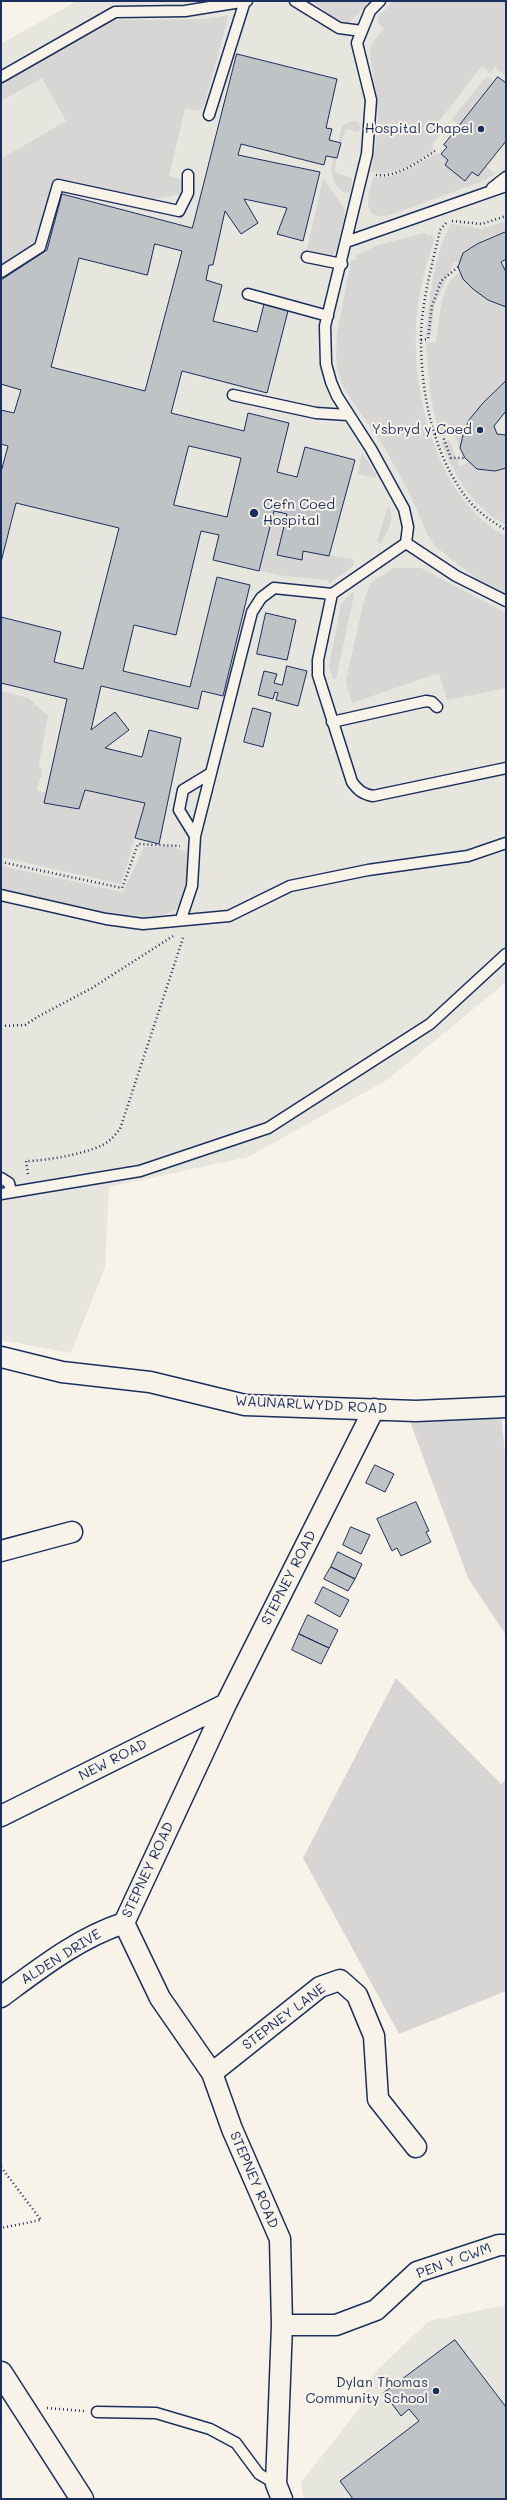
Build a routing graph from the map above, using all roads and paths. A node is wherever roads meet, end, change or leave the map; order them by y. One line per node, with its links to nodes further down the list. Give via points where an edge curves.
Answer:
1 (246, 1): 4 (lane); 7 (lane)
2 (295, 1): 5 (lane, via 339,28)
3 (380, 1): 5 (lane, via 370,11)
4 (196, 5): 6 (lane, via 115,12)
5 (362, 31): 15 (lane, via 357,43 371,100 367,154)
6 (1, 77)
7 (209, 115)
8 (435, 151): 9 (path, via 394,174)
9 (371, 174)
10 (188, 175): 19 (lane, via 188,193 179,211 58,185 40,247)
11 (506, 177): 13 (lane)
12 (506, 186): 13 (lane)
13 (491, 190): 15 (lane, via 420,218)
14 (506, 216): 22 (path, via 482,224 449,220 440,230 428,280)
15 (346, 242): 17 (lane)
16 (307, 257): 17 (lane)
17 (342, 264): 21 (lane)
18 (458, 267): 22 (path, via 441,281 432,306 428,339)
19 (1, 272)
20 (248, 294): 21 (lane)
21 (328, 316): 24 (lane, via 324,341 326,364 337,396)
22 (421, 340): 25 (path, via 425,397)
23 (233, 396): 24 (lane, via 316,413)
24 (348, 415): 28 (lane, via 404,508 408,527)
25 (435, 434): 26 (path, via 442,434 450,458); 27 (path, via 442,455 459,487 487,518)
26 (465, 458)
27 (506, 530)
28 (406, 543): 29 (lane); 30 (lane, via 456,576)
29 (332, 594): 32 (lane, via 318,660 318,675); 34 (lane, via 274,588 261,598 252,612)
30 (506, 601)
31 (437, 707): 32 (lane, via 426,701)
32 (332, 722): 33 (lane, via 352,782 365,795 373,796)
33 (506, 768)
34 (211, 773): 35 (lane); 35 (lane, via 183,790 179,810)
35 (195, 842): 37 (path, via 138,844 122,888); 39 (lane, via 192,886)
36 (506, 843): 39 (lane, via 468,856 368,870 290,886 229,916)
37 (1, 862)
38 (1, 895): 39 (lane, via 106,919 143,924)
39 (181, 919)
40 (181, 932): 44 (path, via 186,929 120,1128 109,1142 88,1150 56,1158)
41 (176, 934): 43 (path, via 92,988 24,1025)
42 (506, 954): 46 (lane, via 430,1024 268,1128 140,1171)
43 (1, 1026)
44 (26, 1161)
45 (1, 1178): 46 (lane, via 9,1184)
46 (12, 1192): 47 (lane)
47 (1, 1194)
48 (1, 1357): 50 (street, WAUNARLWYDD ROAD, via 62,1372 150,1382 245,1405)
49 (506, 1407): 50 (street, WAUNARLWYDD ROAD, via 416,1411)
50 (374, 1409): 53 (street, STEPNEY ROAD)
51 (72, 1532): 52 (street)
52 (1, 1550)
53 (226, 1704): 54 (street, NEW ROAD); 55 (street, STEPNEY ROAD)
54 (1, 1816)
55 (124, 1922): 56 (street, ALDEN DRIVE, via 106,1928 50,1961); 57 (street, STEPNEY ROAD, via 160,1998)
56 (1, 1997)
57 (212, 2072): 58 (street, STEPNEY LANE, via 320,1987 340,1980 356,1995 374,2036 378,2099); 62 (street, STEPNEY ROAD, via 232,2129 280,2239)
58 (416, 2147)
59 (1, 2167): 60 (path, via 42,2220)
60 (1, 2228)
61 (504, 2241): 62 (street, PEN Y CWM, via 417,2272 376,2310 336,2325)
62 (282, 2325): 66 (street, STEPNEY ROAD)
63 (1, 2373): 64 (main road)
64 (24, 2406): 65 (path); 67 (main road)
65 (96, 2412): 66 (lane, via 156,2413 210,2429 236,2443 259,2474)
66 (279, 2491)
67 (82, 2499)

